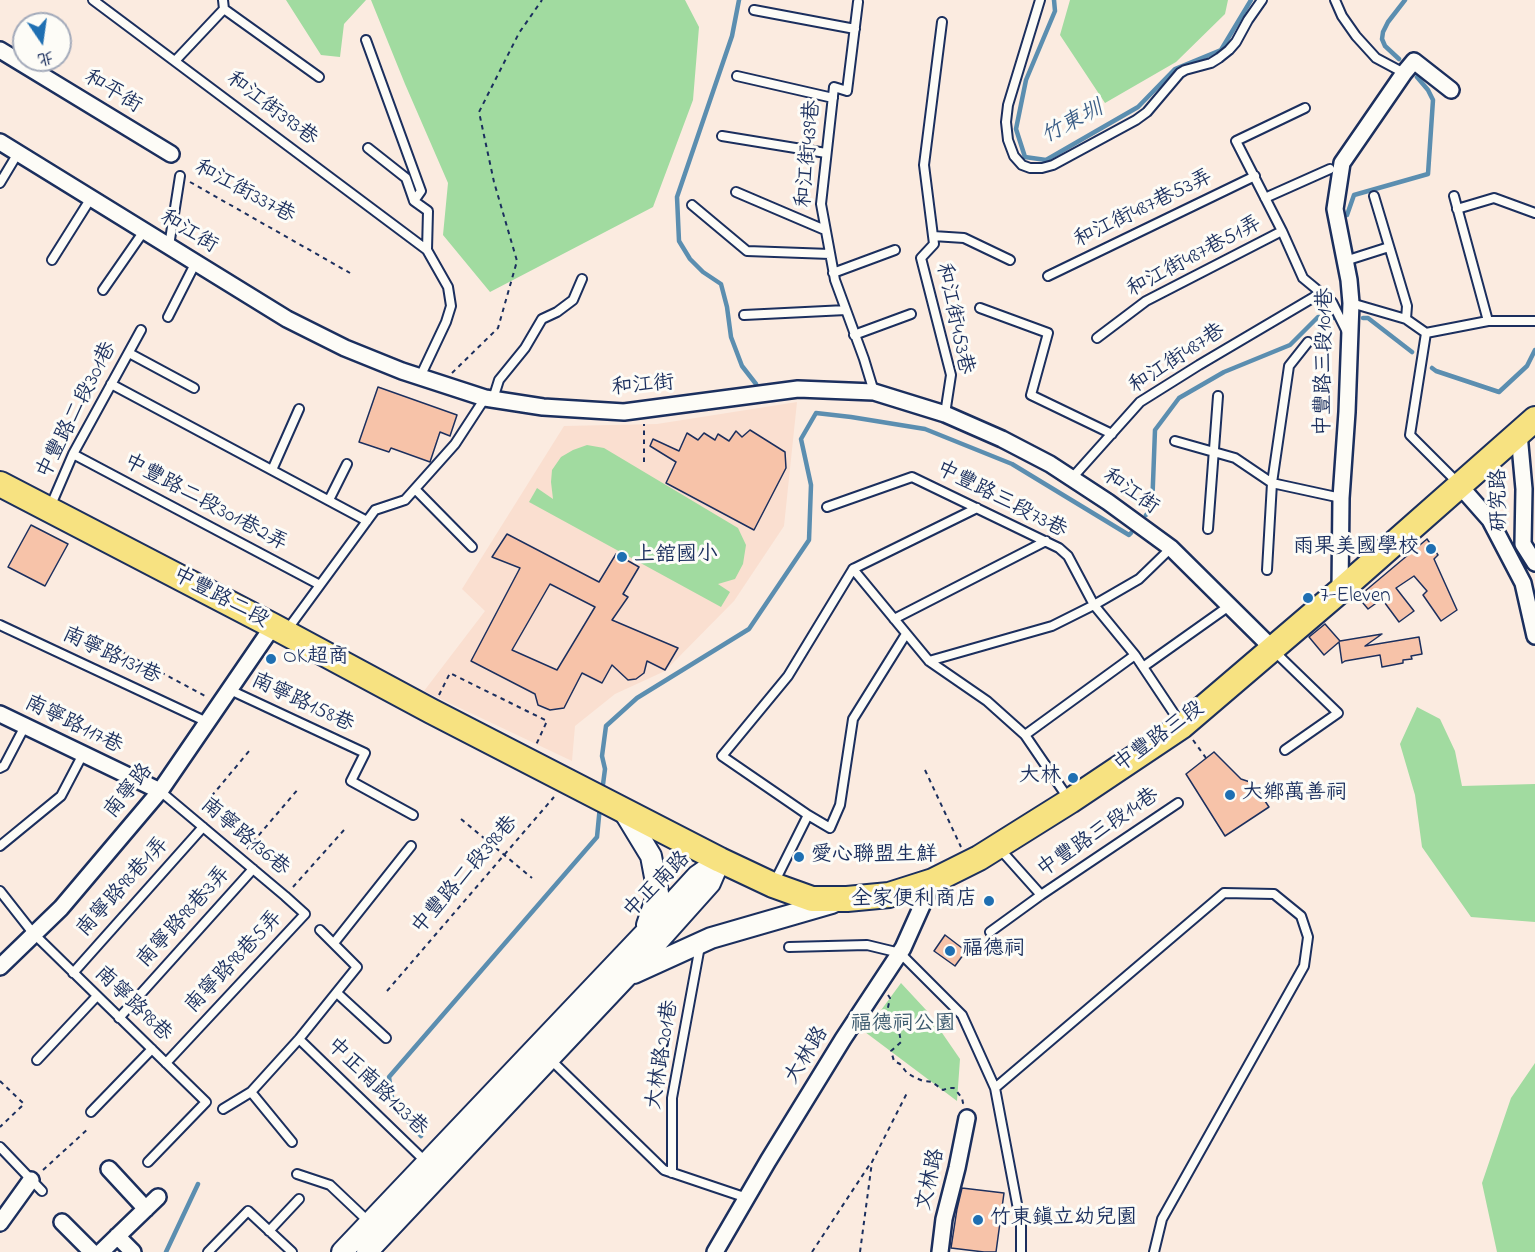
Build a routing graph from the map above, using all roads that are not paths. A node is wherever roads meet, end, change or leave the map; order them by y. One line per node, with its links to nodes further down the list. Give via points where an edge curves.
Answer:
1 (93, 0): 13 (lane, 和江街393巷)
2 (223, 0): 7 (lane)
3 (1040, 0): 4 (lane, via 1006,122 1014,156 1030,168 1053,165 1148,112 1180,73 1211,63 1229,50)
4 (1262, 0)
5 (1335, 0): 14 (lane, via 1341,16 1376,58)
6 (858, 2): 10 (lane, 和江街439巷)
7 (224, 9): 13 (lane); 16 (lane)
8 (754, 10): 10 (lane)
9 (942, 22): 42 (lane, 和江街453巷, via 924,165)
10 (855, 29): 18 (lane, 和江街439巷, via 847,91 834,87)
11 (366, 40): 35 (lane, via 421,191)
12 (0, 50): 25 (street, 和平街)
13 (175, 61): 45 (lane, 和江街393巷)
14 (1404, 73): 17 (street, via 1414,61); 50 (street, 中豐路三段101巷, via 1342,163 1335,209)
15 (737, 76): 18 (lane)
16 (319, 77)
17 (1451, 90)
18 (833, 98): 24 (lane, 和江街439巷)
19 (1305, 108): 28 (lane, via 1236,141)
20 (722, 136): 24 (lane)
21 (0, 142): 23 (street, 和江街)
22 (368, 148): 35 (lane, via 406,178)
23 (18, 153): 29 (lane); 33 (street, 和江街)
24 (826, 153): 39 (lane, 和江街439巷, via 821,204)
25 (171, 154)
26 (1330, 169): 34 (lane)
27 (180, 176): 43 (lane, 和江街337巷)
28 (1255, 176): 34 (lane); 53 (lane, 和江街487巷53弄)
29 (0, 183)
30 (736, 192): 39 (lane)
31 (1374, 196): 44 (lane)
32 (1454, 196): 37 (lane)
33 (91, 198): 40 (street, 和江街); 48 (lane)
34 (1265, 198): 41 (lane)
35 (414, 201): 45 (lane, via 428,211)
36 (692, 205): 47 (lane, via 747,251)
37 (1457, 209): 38 (lane, via 1494,198); 64 (lane)
38 (1535, 213)
39 (825, 230): 47 (lane, 和江街439巷)
40 (144, 231): 43 (street, 和江街); 55 (lane)
41 (1282, 231): 56 (lane, via 1303,278); 70 (lane, 和江街487巷51弄, via 1146,301)
42 (933, 236): 49 (lane, via 964,238); 80 (lane, 和江街453巷, via 934,244 921,258 951,375)
43 (169, 246): 51 (street, 和江街)
44 (1389, 247): 50 (lane); 63 (lane, via 1407,306)
45 (427, 250): 73 (lane, 和江街393巷, via 448,287 451,306)
46 (896, 250): 52 (lane)
47 (830, 254): 52 (lane, 和江街439巷)
48 (52, 260)
49 (1010, 260)
50 (1344, 261): 57 (street, 中豐路三段101巷)
51 (196, 262): 62 (lane); 73 (street, 和江街, via 345,348)
52 (833, 273): 59 (lane, 和江街439巷)
53 (1048, 276)
54 (582, 279): 78 (lane, via 573,300 542,320)
55 (103, 290)
56 (1321, 293): 69 (lane, via 1332,302); 82 (lane, 和江街487巷, via 1140,402)
57 (1351, 303): 63 (lane); 69 (street, 中豐路三段101巷)
58 (980, 308): 82 (lane, via 1048,333 1031,395)
59 (846, 310): 61 (lane); 68 (lane, 和江街439巷)
60 (911, 314): 68 (lane)
61 (744, 315)
62 (168, 317)
63 (1406, 319): 67 (lane)
64 (1488, 321): 65 (lane); 67 (lane)
65 (1535, 321)
66 (141, 330): 72 (lane, 中豐路二段301巷)
67 (1426, 333): 91 (lane, via 1410,435)
68 (854, 334): 76 (lane, 和江街439巷)
69 (1349, 336): 93 (street, 中豐路三段101巷)
70 (1097, 338)
71 (1308, 342): 89 (lane, via 1288,366)
72 (129, 353): 74 (lane, 中豐路二段301巷); 75 (lane)
73 (420, 377): 78 (street, 和江街)
74 (111, 384): 85 (lane, 中豐路二段301巷); 87 (lane)
75 (194, 388)
76 (874, 392): 78 (street, 和江街, via 798,389 624,412); 80 (street, 和江街)
77 (1218, 396): 84 (lane)
78 (489, 399): 92 (lane)
79 (299, 409): 87 (lane)
80 (945, 414): 88 (street, 和江街, via 1002,439)
81 (1527, 427): 91 (main road, 中豐路三段); 99 (street, 研究路, via 1524,489)
82 (1112, 434): 88 (lane, 和江街487巷)
83 (1174, 441): 84 (lane)
84 (1213, 452): 89 (lane, via 1235,458); 100 (lane)
85 (73, 454): 97 (lane, 中豐路二段301巷); 107 (lane, 中豐路二段301巷2弄)
86 (347, 464): 94 (lane)
87 (272, 470): 94 (lane)
88 (1072, 478): 103 (street, 和江街)
89 (1272, 483): 93 (lane); 106 (lane)
90 (0, 484): 97 (main road, 中豐路二段)
91 (1460, 486): 108 (main road, 中豐路三段); 115 (street, 研究路, via 1490,520 1523,583)
92 (415, 489): 98 (lane, via 405,500 375,510); 102 (lane)
93 (1341, 498): 108 (street, 中豐路三段101巷)
94 (329, 500): 98 (lane)
95 (827, 507): 96 (lane, 中豐路三段73巷, via 912,477)
96 (977, 508): 101 (lane, 中豐路三段73巷); 105 (lane)
97 (49, 510): 113 (main road, 中豐路二段)
98 (367, 521): 107 (lane)
99 (1529, 522): 104 (street, 研究路, via 1523,544)
100 (1208, 529)
101 (1046, 541): 109 (lane, 中豐路三段73巷, via 1068,556); 111 (lane)
102 (472, 547)
103 (1171, 548): 109 (lane, via 1138,579); 110 (street, 和江街)
104 (1535, 563)
105 (853, 570): 111 (lane); 134 (lane, via 788,676 722,756)
106 (1267, 570)
107 (320, 585): 113 (lane)
108 (1340, 591): 116 (main road, 中豐路三段)
109 (1094, 605): 117 (lane, 中豐路三段73巷); 118 (lane, via 1052,626)
110 (1229, 606): 116 (street, 和江街); 119 (lane)
111 (894, 619): 114 (lane)
112 (0, 625): 122 (lane, 南寧路131巷)
113 (279, 630): 120 (street, 南寧路); 132 (main road, 中豐路二段)
114 (906, 634): 118 (lane); 134 (lane, via 853,719 840,805 830,828)
115 (1535, 636)
116 (1272, 648): 124 (main road, 中豐路三段); 126 (lane, via 1338,712)
117 (1135, 656): 119 (lane, 中豐路三段73巷); 125 (lane)
118 (929, 661): 125 (lane, via 987,701)
119 (1143, 667): 124 (lane, 中豐路三段73巷)
120 (230, 690): 122 (street, 南寧路); 133 (lane, 南寧路158巷, via 364,753 351,781)
121 (0, 714): 123 (street, 南寧路117巷)
122 (207, 722): 129 (street, 南寧路)
123 (25, 726): 127 (street, 南寧路117巷); 128 (lane)
124 (1182, 726): 130 (main road, 中豐路三段)
125 (1025, 735): 130 (lane)
126 (1285, 750)
127 (83, 754): 129 (street, 南寧路117巷); 136 (lane, via 61,796)
128 (0, 768)
129 (160, 791): 135 (lane, 南寧路136巷); 149 (street, 南寧路, via 61,908)
130 (1070, 801): 138 (main road, 中豐路三段)
131 (1178, 803): 144 (lane, 中豐路三段14巷)
132 (622, 810): 139 (main road); 150 (street, via 651,856 658,893)
133 (413, 815)
134 (808, 815): 142 (lane)
135 (203, 827): 140 (lane, 南寧路136巷); 156 (lane, 南寧路98巷1弄)
136 (0, 846)
137 (411, 846): 151 (lane)
138 (998, 847): 141 (main road, 中豐路三段); 144 (lane, 中豐路三段14巷)
139 (720, 861): 142 (main road, 中豐路三段); 150 (street, 中正南路, via 697,876); 157 (street, 中正南路, via 710,883)
140 (253, 869): 146 (lane, 南寧路136巷); 160 (lane, 南寧路98巷3弄)
141 (933, 881): 145 (main road, 中豐路三段, via 889,895); 154 (street, 大林路)
142 (773, 885): 145 (main road, 中豐路三段, via 812,899)
143 (0, 891): 149 (lane, 南寧路98巷)
144 (1041, 895): 148 (lane, 中豐路三段14巷)
145 (847, 899): 152 (street)
146 (305, 914): 166 (lane, 南寧路98巷5弄)
147 (320, 930): 151 (lane, 中正南路123巷)
148 (990, 932)
149 (33, 933): 155 (street, 南寧路); 156 (lane, 南寧路98巷)
150 (644, 934): 175 (street, 中正南路)
151 (334, 943): 158 (lane, 中正南路123巷, via 357,968)
152 (700, 943): 157 (street); 177 (lane, 大林路201巷, via 672,1098)
153 (789, 947): 154 (lane, via 867,945)
154 (900, 953): 167 (lane, via 962,1015); 181 (street, 大林路)
155 (0, 967)
156 (73, 973): 159 (lane, 南寧路98巷)
157 (626, 977): 164 (street, 中正南路)
158 (337, 993): 161 (lane); 162 (lane, 中正南路123巷)
159 (97, 996): 160 (lane, 南寧路98巷); 165 (lane)
160 (119, 1018): 163 (lane, 南寧路98巷)
161 (386, 1038)
162 (299, 1039): 168 (lane, 中正南路123巷); 175 (lane, 中正南路123巷)
163 (152, 1049): 166 (lane, 南寧路98巷); 170 (lane)
164 (550, 1059): 177 (lane, 大林路201巷, via 664,1170); 195 (street, 中正南路)
165 (37, 1060)
166 (166, 1063): 174 (lane, 南寧路98巷, via 206,1102)
167 (995, 1088): 198 (lane, via 1021,1225); 199 (lane, via 1224,893 1274,894 1301,916 1308,937 1304,966 1162,1219)
168 (251, 1092): 169 (lane, 中正南路123巷); 172 (lane)
169 (223, 1109)
170 (91, 1112)
171 (967, 1118): 197 (street, 文林路)
172 (292, 1142)
173 (0, 1147): 179 (lane)
174 (148, 1162)
175 (427, 1163): 186 (street, 中正南路)
176 (109, 1169): 183 (street)
177 (672, 1173): 181 (lane, 大林路201巷)
178 (297, 1174): 186 (lane, via 330,1185)
179 (37, 1185): 185 (street)
180 (158, 1197): 183 (street)
181 (747, 1198): 196 (street, 大林路)
182 (299, 1199): 187 (lane)
183 (146, 1209): 188 (street)
184 (62, 1222): 189 (street)
185 (0, 1223)
186 (370, 1223): 194 (street, 中正南路)
187 (269, 1230): 192 (lane, via 248,1211); 193 (lane)
188 (117, 1236): 190 (street); 191 (street)
189 (92, 1252)
190 (101, 1252)
191 (133, 1252)
192 (208, 1252)
193 (292, 1252)
194 (342, 1252)
195 (367, 1252)
196 (716, 1252)
197 (940, 1252)
198 (1021, 1252)
199 (1154, 1252)

